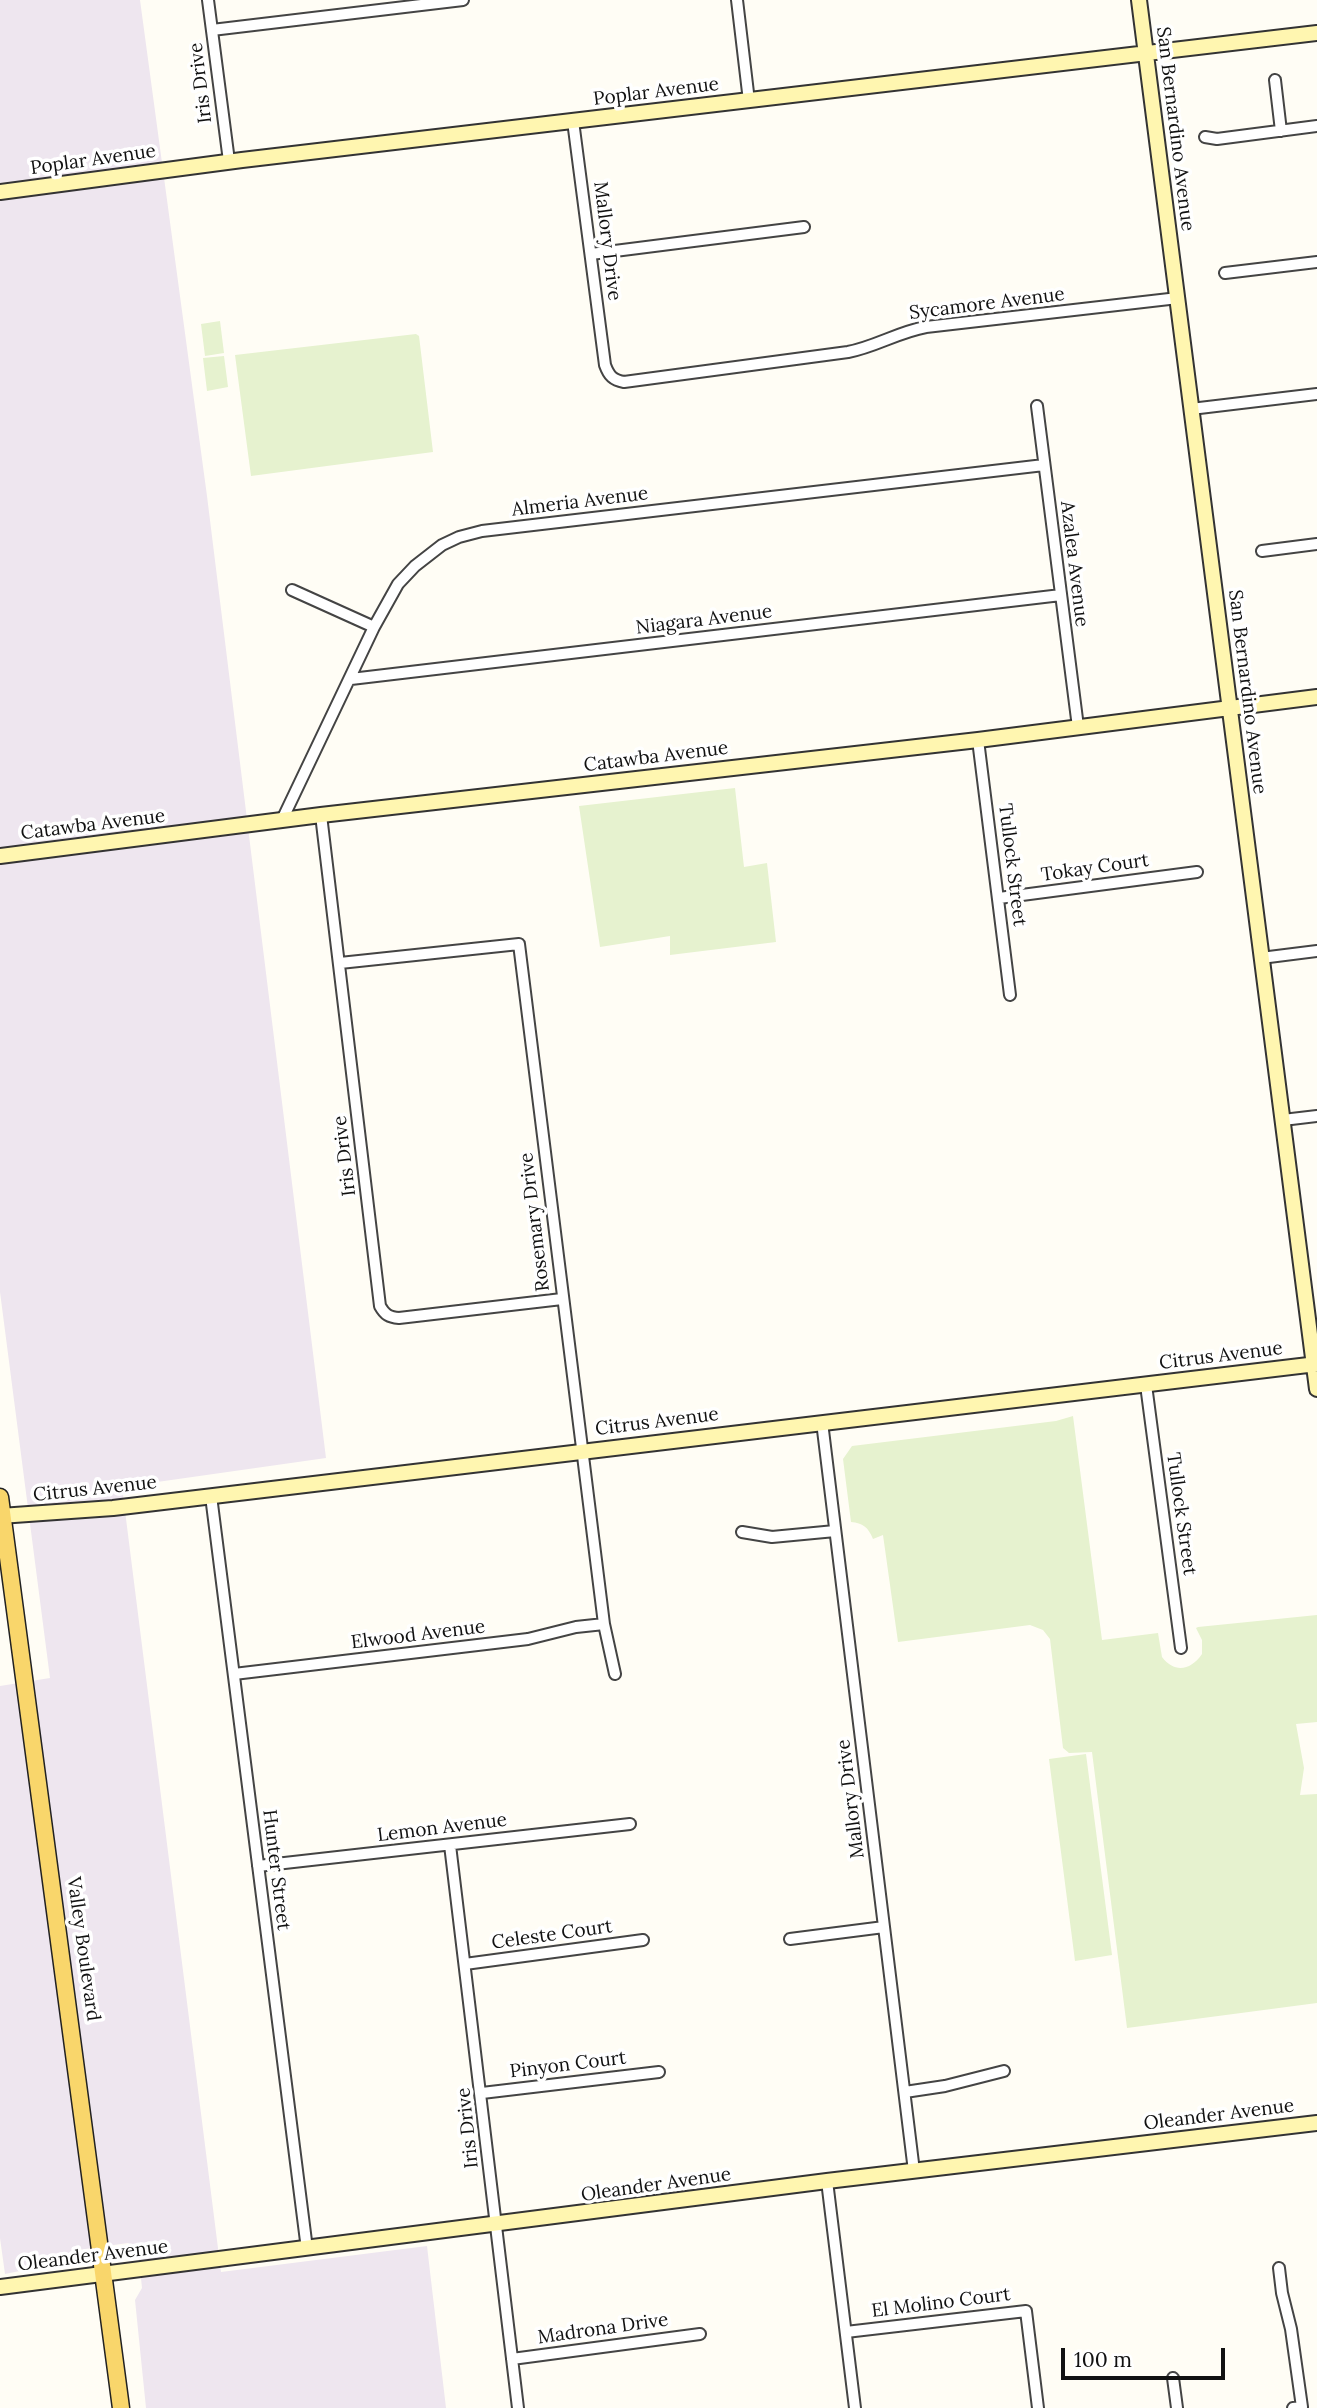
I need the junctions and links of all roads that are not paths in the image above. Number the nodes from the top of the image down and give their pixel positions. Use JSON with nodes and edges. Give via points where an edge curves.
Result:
{"nodes":[{"id":1,"x":208,"y":0,"type":"edge"},
{"id":2,"x":463,"y":0,"type":"edge"},
{"id":3,"x":737,"y":0,"type":"edge"},
{"id":4,"x":1139,"y":0,"type":"edge"},
{"id":5,"x":212,"y":30,"type":"junction"},
{"id":6,"x":1317,"y":33,"type":"edge"},
{"id":7,"x":1146,"y":54,"type":"junction"},
{"id":8,"x":1275,"y":80,"type":"dead end"},
{"id":9,"x":749,"y":101,"type":"junction"},
{"id":10,"x":573,"y":121,"type":"junction"},
{"id":11,"x":1317,"y":127,"type":"edge"},
{"id":12,"x":1281,"y":131,"type":"junction"},
{"id":13,"x":1205,"y":138,"type":"dead end"},
{"id":14,"x":229,"y":161,"type":"junction"},
{"id":15,"x":0,"y":192,"type":"edge"},
{"id":16,"x":804,"y":227,"type":"dead end"},
{"id":17,"x":591,"y":254,"type":"junction"},
{"id":18,"x":1317,"y":262,"type":"edge"},
{"id":19,"x":1225,"y":273,"type":"dead end"},
{"id":20,"x":1178,"y":298,"type":"junction"},
{"id":21,"x":605,"y":365,"type":"joint"},
{"id":22,"x":1317,"y":394,"type":"edge"},
{"id":23,"x":1037,"y":406,"type":"dead end"},
{"id":24,"x":1191,"y":409,"type":"junction"},
{"id":25,"x":1044,"y":465,"type":"junction"},
{"id":26,"x":1317,"y":544,"type":"edge"},
{"id":27,"x":1262,"y":551,"type":"dead end"},
{"id":28,"x":292,"y":590,"type":"dead end"},
{"id":29,"x":1061,"y":595,"type":"junction"},
{"id":30,"x":374,"y":628,"type":"junction"},
{"id":31,"x":351,"y":678,"type":"junction"},
{"id":32,"x":1317,"y":697,"type":"edge"},
{"id":33,"x":1229,"y":707,"type":"junction"},
{"id":34,"x":1078,"y":727,"type":"junction"},
{"id":35,"x":978,"y":740,"type":"junction"},
{"id":36,"x":321,"y":815,"type":"junction"},
{"id":37,"x":282,"y":820,"type":"junction"},
{"id":38,"x":0,"y":856,"type":"edge"},
{"id":39,"x":1197,"y":872,"type":"dead end"},
{"id":40,"x":999,"y":898,"type":"junction"},
{"id":41,"x":1317,"y":951,"type":"edge"},
{"id":42,"x":1261,"y":958,"type":"junction"},
{"id":43,"x":340,"y":963,"type":"junction"},
{"id":44,"x":1010,"y":995,"type":"dead end"},
{"id":45,"x":1317,"y":1116,"type":"edge"},
{"id":46,"x":1283,"y":1120,"type":"junction"},
{"id":47,"x":562,"y":1299,"type":"junction"},
{"id":48,"x":1315,"y":1364,"type":"edge"},
{"id":49,"x":1146,"y":1385,"type":"junction"},
{"id":50,"x":1317,"y":1389,"type":"edge"},
{"id":51,"x":822,"y":1422,"type":"junction"},
{"id":52,"x":582,"y":1451,"type":"junction"},
{"id":53,"x":211,"y":1496,"type":"junction"},
{"id":54,"x":0,"y":1497,"type":"edge"},
{"id":55,"x":1,"y":1517,"type":"edge"},
{"id":56,"x":835,"y":1531,"type":"junction"},
{"id":57,"x":742,"y":1532,"type":"dead end"},
{"id":58,"x":604,"y":1624,"type":"junction"},
{"id":59,"x":1181,"y":1648,"type":"dead end"},
{"id":60,"x":234,"y":1674,"type":"junction"},
{"id":61,"x":615,"y":1674,"type":"dead end"},
{"id":62,"x":630,"y":1824,"type":"dead end"},
{"id":63,"x":450,"y":1845,"type":"junction"},
{"id":64,"x":258,"y":1867,"type":"junction"},
{"id":65,"x":884,"y":1927,"type":"junction"},
{"id":66,"x":790,"y":1939,"type":"dead end"},
{"id":67,"x":643,"y":1940,"type":"dead end"},
{"id":68,"x":465,"y":1964,"type":"junction"},
{"id":69,"x":1004,"y":2071,"type":"dead end"},
{"id":70,"x":659,"y":2072,"type":"dead end"},
{"id":71,"x":905,"y":2092,"type":"junction"},
{"id":72,"x":482,"y":2094,"type":"junction"},
{"id":73,"x":1317,"y":2123,"type":"edge"},
{"id":74,"x":914,"y":2171,"type":"junction"},
{"id":75,"x":827,"y":2181,"type":"junction"},
{"id":76,"x":496,"y":2225,"type":"junction"},
{"id":77,"x":307,"y":2249,"type":"junction"},
{"id":78,"x":1279,"y":2267,"type":"dead end"},
{"id":79,"x":104,"y":2273,"type":"junction"},
{"id":80,"x":0,"y":2287,"type":"edge"},
{"id":81,"x":846,"y":2332,"type":"junction"},
{"id":82,"x":700,"y":2334,"type":"dead end"},
{"id":83,"x":512,"y":2359,"type":"junction"},
{"id":84,"x":1173,"y":2378,"type":"dead end"},
{"id":85,"x":1298,"y":2407,"type":"edge"},
{"id":86,"x":121,"y":2408,"type":"edge"},
{"id":87,"x":518,"y":2408,"type":"edge"},
{"id":88,"x":855,"y":2408,"type":"edge"},
{"id":89,"x":1038,"y":2408,"type":"edge"},
{"id":90,"x":1177,"y":2408,"type":"edge"}],
"edges":[{"from":1,"to":5,"type":"street","name":"Iris Drive"},
{"from":2,"to":5,"type":"street"},
{"from":3,"to":9,"type":"street"},
{"from":4,"to":7,"type":"street","name":"San Bernardino Avenue"},
{"from":5,"to":14,"type":"street","name":"Iris Drive"},
{"from":6,"to":7,"type":"street","name":"Poplar Avenue"},
{"from":7,"to":9,"type":"street","name":"Poplar Avenue"},
{"from":7,"to":20,"type":"street","name":"San Bernardino Avenue"},
{"from":8,"to":12,"type":"street"},
{"from":9,"to":10,"type":"street","name":"Poplar Avenue"},
{"from":10,"to":14,"type":"street","name":"Poplar Avenue"},
{"from":10,"to":17,"type":"street","name":"Mallory Drive"},
{"from":11,"to":12,"type":"street"},
{"from":12,"to":13,"type":"street"},
{"from":14,"to":15,"type":"street","name":"Poplar Avenue"},
{"from":16,"to":17,"type":"street"},
{"from":17,"to":21,"type":"street","name":"Mallory Drive"},
{"from":18,"to":19,"type":"street"},
{"from":20,"to":21,"type":"street","name":"Sycamore Avenue","via":[[926,327],[848,352],[624,382],[611,377]]},
{"from":20,"to":24,"type":"street","name":"San Bernardino Avenue"},
{"from":22,"to":24,"type":"street"},
{"from":23,"to":25,"type":"street","name":"Azalea Avenue"},
{"from":24,"to":33,"type":"street","name":"San Bernardino Avenue"},
{"from":25,"to":29,"type":"street","name":"Azalea Avenue"},
{"from":25,"to":30,"type":"street","name":"Almeria Avenue","via":[[482,531],[442,545],[415,566],[398,584]]},
{"from":26,"to":27,"type":"street"},
{"from":28,"to":30,"type":"street"},
{"from":29,"to":31,"type":"street","name":"Niagara Avenue"},
{"from":29,"to":34,"type":"street","name":"Azalea Avenue"},
{"from":30,"to":31,"type":"street","name":"Almeria Avenue"},
{"from":31,"to":37,"type":"street","name":"Almeria Avenue"},
{"from":32,"to":33,"type":"street","name":"Catawba Avenue"},
{"from":33,"to":34,"type":"street","name":"Catawba Avenue"},
{"from":33,"to":42,"type":"street","name":"San Bernardino Avenue"},
{"from":34,"to":35,"type":"street","name":"Catawba Avenue"},
{"from":35,"to":36,"type":"street","name":"Catawba Avenue"},
{"from":35,"to":40,"type":"street","name":"Tullock Street"},
{"from":36,"to":37,"type":"street","name":"Catawba Avenue"},
{"from":36,"to":43,"type":"street","name":"Iris Drive"},
{"from":37,"to":38,"type":"street","name":"Catawba Avenue"},
{"from":39,"to":40,"type":"street","name":"Tokay Court"},
{"from":40,"to":44,"type":"street","name":"Tullock Street"},
{"from":41,"to":42,"type":"street"},
{"from":42,"to":46,"type":"street","name":"San Bernardino Avenue"},
{"from":43,"to":47,"type":"street","name":"Iris Drive","via":[[383,1311],[399,1318]]},
{"from":43,"to":47,"type":"street","name":"Rosemary Drive","via":[[519,944]]},
{"from":45,"to":46,"type":"street"},
{"from":46,"to":48,"type":"street","name":"San Bernardino Avenue"},
{"from":47,"to":52,"type":"street","name":"Rosemary Drive"},
{"from":48,"to":49,"type":"street","name":"Citrus Avenue"},
{"from":48,"to":50,"type":"street","name":"San Bernardino Avenue"},
{"from":49,"to":51,"type":"street","name":"Citrus Avenue"},
{"from":49,"to":59,"type":"street","name":"Tullock Street"},
{"from":51,"to":52,"type":"street","name":"Citrus Avenue"},
{"from":51,"to":56,"type":"street","name":"Mallory Drive"},
{"from":52,"to":53,"type":"street","name":"Citrus Avenue"},
{"from":52,"to":58,"type":"street","name":"Rosemary Drive"},
{"from":53,"to":55,"type":"street","name":"Citrus Avenue"},
{"from":53,"to":60,"type":"street","name":"Hunter Street"},
{"from":54,"to":55,"type":"main road","name":"Valley Boulevard"},
{"from":55,"to":79,"type":"main road","name":"Valley Boulevard"},
{"from":56,"to":57,"type":"street","via":[[772,1537]]},
{"from":56,"to":65,"type":"street","name":"Mallory Drive"},
{"from":58,"to":60,"type":"street","name":"Elwood Avenue","via":[[528,1639]]},
{"from":58,"to":61,"type":"street","name":"Rosemary Drive"},
{"from":60,"to":64,"type":"street","name":"Hunter Street"},
{"from":62,"to":63,"type":"street","name":"Lemon Avenue"},
{"from":63,"to":64,"type":"street","name":"Lemon Avenue"},
{"from":63,"to":68,"type":"street","name":"Iris Drive"},
{"from":64,"to":77,"type":"street","name":"Hunter Street"},
{"from":65,"to":66,"type":"street"},
{"from":65,"to":71,"type":"street","name":"Mallory Drive"},
{"from":67,"to":68,"type":"street","name":"Celeste Court"},
{"from":68,"to":72,"type":"street","name":"Iris Drive"},
{"from":69,"to":71,"type":"street"},
{"from":70,"to":72,"type":"street","name":"Pinyon Court"},
{"from":71,"to":74,"type":"street","name":"Mallory Drive"},
{"from":72,"to":76,"type":"street","name":"Iris Drive"},
{"from":73,"to":74,"type":"street","name":"Oleander Avenue"},
{"from":74,"to":75,"type":"street","name":"Oleander Avenue"},
{"from":75,"to":76,"type":"street","name":"Oleander Avenue"},
{"from":75,"to":81,"type":"street"},
{"from":76,"to":77,"type":"street","name":"Oleander Avenue"},
{"from":76,"to":83,"type":"street","name":"Iris Drive"},
{"from":77,"to":79,"type":"street","name":"Oleander Avenue"},
{"from":78,"to":85,"type":"street","via":[[1291,2329]]},
{"from":79,"to":80,"type":"street","name":"Oleander Avenue"},
{"from":79,"to":86,"type":"main road","name":"Valley Boulevard"},
{"from":81,"to":88,"type":"street"},
{"from":81,"to":89,"type":"street","name":"El Molino Court","via":[[1026,2311]]},
{"from":82,"to":83,"type":"street","name":"Madrona Drive"},
{"from":83,"to":87,"type":"street","name":"Iris Drive"},
{"from":84,"to":90,"type":"street"}]}
